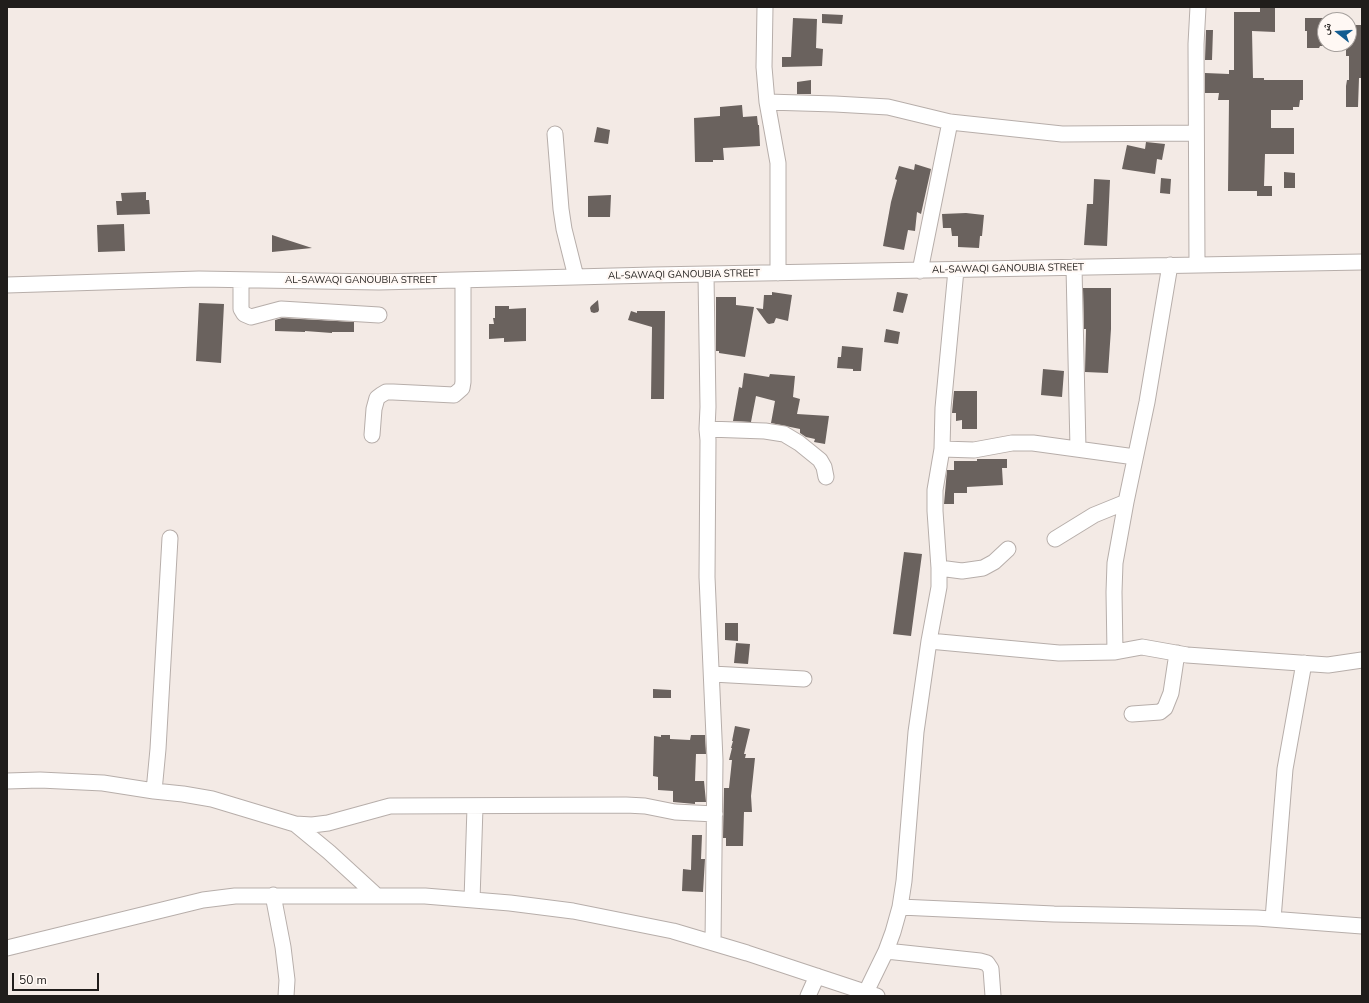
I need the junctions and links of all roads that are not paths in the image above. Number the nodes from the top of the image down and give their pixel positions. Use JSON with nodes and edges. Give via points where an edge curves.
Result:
{"nodes":[{"id":1,"x":765,"y":7,"type":"edge"},
{"id":2,"x":1198,"y":7,"type":"edge"},
{"id":3,"x":767,"y":102,"type":"junction"},
{"id":4,"x":950,"y":122,"type":"junction"},
{"id":5,"x":1196,"y":133,"type":"junction"},
{"id":6,"x":556,"y":134,"type":"dead end"},
{"id":7,"x":1362,"y":262,"type":"edge"},
{"id":8,"x":1170,"y":265,"type":"junction"},
{"id":9,"x":1197,"y":265,"type":"junction"},
{"id":10,"x":1074,"y":267,"type":"junction"},
{"id":11,"x":956,"y":270,"type":"junction"},
{"id":12,"x":920,"y":271,"type":"junction"},
{"id":13,"x":778,"y":273,"type":"junction"},
{"id":14,"x":706,"y":275,"type":"junction"},
{"id":15,"x":576,"y":277,"type":"junction"},
{"id":16,"x":241,"y":280,"type":"junction"},
{"id":17,"x":463,"y":280,"type":"junction"},
{"id":18,"x":7,"y":285,"type":"edge"},
{"id":19,"x":379,"y":315,"type":"dead end"},
{"id":20,"x":706,"y":429,"type":"junction"},
{"id":21,"x":372,"y":435,"type":"dead end"},
{"id":22,"x":942,"y":449,"type":"junction"},
{"id":23,"x":1078,"y":449,"type":"junction"},
{"id":24,"x":1135,"y":457,"type":"junction"},
{"id":25,"x":826,"y":477,"type":"dead end"},
{"id":26,"x":1126,"y":502,"type":"junction"},
{"id":27,"x":170,"y":538,"type":"dead end"},
{"id":28,"x":1055,"y":539,"type":"dead end"},
{"id":29,"x":1008,"y":549,"type":"dead end"},
{"id":30,"x":939,"y":568,"type":"junction"},
{"id":31,"x":929,"y":641,"type":"junction"},
{"id":32,"x":1115,"y":652,"type":"junction"},
{"id":33,"x":1177,"y":653,"type":"junction"},
{"id":34,"x":1362,"y":660,"type":"edge"},
{"id":35,"x":1304,"y":663,"type":"junction"},
{"id":36,"x":712,"y":674,"type":"junction"},
{"id":37,"x":804,"y":679,"type":"dead end"},
{"id":38,"x":1132,"y":714,"type":"dead end"},
{"id":39,"x":7,"y":782,"type":"edge"},
{"id":40,"x":154,"y":791,"type":"junction"},
{"id":41,"x":475,"y":806,"type":"junction"},
{"id":42,"x":715,"y":814,"type":"junction"},
{"id":43,"x":295,"y":824,"type":"junction"},
{"id":44,"x":273,"y":895,"type":"junction"},
{"id":45,"x":377,"y":896,"type":"junction"},
{"id":46,"x":472,"y":900,"type":"junction"},
{"id":47,"x":900,"y":908,"type":"junction"},
{"id":48,"x":1273,"y":919,"type":"junction"},
{"id":49,"x":1362,"y":926,"type":"edge"},
{"id":50,"x":713,"y":943,"type":"junction"},
{"id":51,"x":7,"y":948,"type":"edge"},
{"id":52,"x":886,"y":951,"type":"junction"},
{"id":53,"x":817,"y":976,"type":"junction"},
{"id":54,"x":872,"y":994,"type":"edge"},
{"id":55,"x":286,"y":996,"type":"edge"},
{"id":56,"x":808,"y":996,"type":"edge"},
{"id":57,"x":993,"y":996,"type":"edge"}],
"edges":[{"from":1,"to":3,"type":"street","via":[[764,67]]},
{"from":2,"to":5,"type":"street"},
{"from":3,"to":4,"type":"street","via":[[888,107]]},
{"from":3,"to":13,"type":"street","via":[[778,163]]},
{"from":4,"to":5,"type":"street","via":[[1062,134]]},
{"from":4,"to":12,"type":"street"},
{"from":5,"to":9,"type":"street"},
{"from":6,"to":15,"type":"street","via":[[561,210]]},
{"from":7,"to":9,"type":"street","name":"AL-SAWAQI GANOUBIA STREET"},
{"from":8,"to":9,"type":"street","name":"AL-SAWAQI GANOUBIA STREET"},
{"from":8,"to":10,"type":"street","name":"AL-SAWAQI GANOUBIA STREET"},
{"from":8,"to":24,"type":"street"},
{"from":10,"to":11,"type":"street","name":"AL-SAWAQI GANOUBIA STREET"},
{"from":10,"to":23,"type":"street"},
{"from":11,"to":12,"type":"street","name":"AL-SAWAQI GANOUBIA STREET"},
{"from":11,"to":22,"type":"street","via":[[943,408]]},
{"from":12,"to":13,"type":"street","name":"AL-SAWAQI GANOUBIA STREET"},
{"from":13,"to":14,"type":"street","name":"AL-SAWAQI GANOUBIA STREET"},
{"from":14,"to":15,"type":"street","name":"AL-SAWAQI GANOUBIA STREET"},
{"from":14,"to":20,"type":"street"},
{"from":15,"to":17,"type":"street","name":"AL-SAWAQI GANOUBIA STREET"},
{"from":16,"to":17,"type":"street","name":"AL-SAWAQI GANOUBIA STREET"},
{"from":16,"to":18,"type":"street","name":"AL-SAWAQI GANOUBIA STREET"},
{"from":16,"to":19,"type":"street","via":[[242,309],[244,314],[251,317],[281,309]]},
{"from":17,"to":21,"type":"street","via":[[462,388],[454,395],[392,392],[381,394],[374,409]]},
{"from":20,"to":25,"type":"street","via":[[784,434],[820,460]]},
{"from":20,"to":36,"type":"street","via":[[707,577]]},
{"from":22,"to":23,"type":"street","via":[[974,450],[1021,442]]},
{"from":22,"to":30,"type":"street","via":[[935,490]]},
{"from":23,"to":24,"type":"street"},
{"from":24,"to":26,"type":"street"},
{"from":26,"to":28,"type":"street","via":[[1094,516]]},
{"from":26,"to":32,"type":"street","via":[[1116,562]]},
{"from":27,"to":40,"type":"street"},
{"from":29,"to":30,"type":"street","via":[[983,568],[962,571]]},
{"from":30,"to":31,"type":"street","via":[[939,587]]},
{"from":31,"to":32,"type":"street","via":[[1059,653]]},
{"from":31,"to":47,"type":"street","via":[[916,732]]},
{"from":32,"to":33,"type":"street","via":[[1142,647]]},
{"from":33,"to":35,"type":"street"},
{"from":33,"to":38,"type":"street","via":[[1171,693],[1165,708],[1160,712]]},
{"from":34,"to":35,"type":"street","via":[[1328,665]]},
{"from":35,"to":48,"type":"street","via":[[1285,769]]},
{"from":36,"to":37,"type":"street"},
{"from":36,"to":42,"type":"street"},
{"from":39,"to":40,"type":"street","via":[[40,780],[103,783]]},
{"from":40,"to":43,"type":"street","via":[[212,799]]},
{"from":41,"to":42,"type":"street","via":[[626,805],[675,812]]},
{"from":41,"to":43,"type":"street","via":[[390,806],[328,823]]},
{"from":41,"to":46,"type":"street"},
{"from":42,"to":50,"type":"street"},
{"from":43,"to":45,"type":"street"},
{"from":44,"to":45,"type":"street"},
{"from":44,"to":51,"type":"street","via":[[203,900]]},
{"from":44,"to":55,"type":"street","via":[[283,947]]},
{"from":45,"to":46,"type":"street","via":[[425,896]]},
{"from":46,"to":50,"type":"street","via":[[573,911],[673,931]]},
{"from":47,"to":48,"type":"street"},
{"from":47,"to":52,"type":"street"},
{"from":48,"to":49,"type":"street"},
{"from":50,"to":53,"type":"street"},
{"from":52,"to":54,"type":"street"},
{"from":52,"to":57,"type":"street","via":[[987,963],[991,969]]},
{"from":53,"to":54,"type":"street"},
{"from":53,"to":56,"type":"street"}]}
